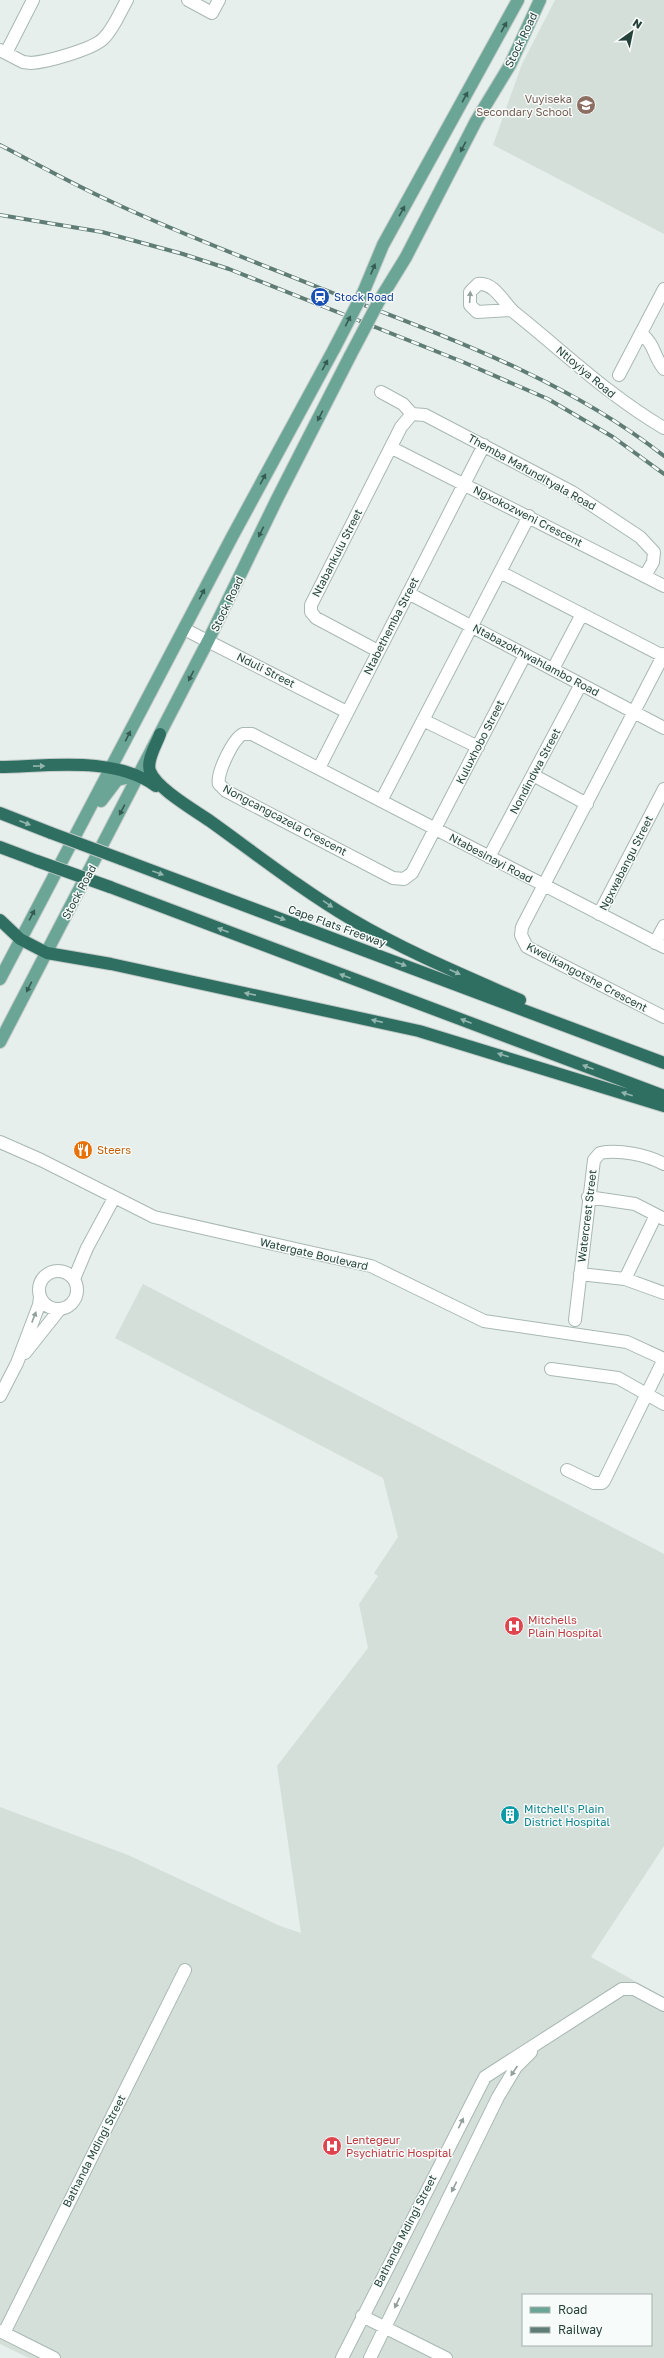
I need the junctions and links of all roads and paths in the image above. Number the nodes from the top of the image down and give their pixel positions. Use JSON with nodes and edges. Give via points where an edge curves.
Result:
{"nodes":[{"id":1,"x":33,"y":0,"type":"edge"},
{"id":2,"x":127,"y":0,"type":"edge"},
{"id":3,"x":188,"y":0,"type":"edge"},
{"id":4,"x":219,"y":0,"type":"edge"},
{"id":5,"x":518,"y":0,"type":"edge"},
{"id":6,"x":540,"y":0,"type":"edge"},
{"id":7,"x":3,"y":51,"type":"edge"},
{"id":8,"x":664,"y":289,"type":"edge"},
{"id":9,"x":511,"y":310,"type":"dead end"},
{"id":10,"x":641,"y":333,"type":"junction"},
{"id":11,"x":664,"y":369,"type":"edge"},
{"id":12,"x":619,"y":375,"type":"dead end"},
{"id":13,"x":381,"y":392,"type":"dead end"},
{"id":14,"x":412,"y":414,"type":"junction"},
{"id":15,"x":664,"y":428,"type":"edge"},
{"id":16,"x":484,"y":445,"type":"junction"},
{"id":17,"x":392,"y":448,"type":"junction"},
{"id":18,"x":465,"y":484,"type":"junction"},
{"id":19,"x":528,"y":516,"type":"junction"},
{"id":20,"x":500,"y":572,"type":"junction"},
{"id":21,"x":645,"y":576,"type":"junction"},
{"id":22,"x":664,"y":586,"type":"edge"},
{"id":23,"x":408,"y":593,"type":"junction"},
{"id":24,"x":582,"y":614,"type":"junction"},
{"id":25,"x":471,"y":626,"type":"junction"},
{"id":26,"x":184,"y":629,"type":"junction"},
{"id":27,"x":208,"y":642,"type":"junction"},
{"id":28,"x":378,"y":651,"type":"junction"},
{"id":29,"x":525,"y":655,"type":"junction"},
{"id":30,"x":664,"y":655,"type":"edge"},
{"id":31,"x":553,"y":669,"type":"junction"},
{"id":32,"x":581,"y":684,"type":"junction"},
{"id":33,"x":347,"y":712,"type":"junction"},
{"id":34,"x":634,"y":712,"type":"junction"},
{"id":35,"x":423,"y":720,"type":"junction"},
{"id":36,"x":664,"y":728,"type":"edge"},
{"id":37,"x":160,"y":734,"type":"junction"},
{"id":38,"x":478,"y":747,"type":"junction"},
{"id":39,"x":0,"y":767,"type":"edge"},
{"id":40,"x":112,"y":767,"type":"junction"},
{"id":41,"x":319,"y":768,"type":"junction"},
{"id":42,"x":140,"y":775,"type":"junction"},
{"id":43,"x":533,"y":775,"type":"junction"},
{"id":44,"x":664,"y":790,"type":"edge"},
{"id":45,"x":381,"y":800,"type":"junction"},
{"id":46,"x":587,"y":804,"type":"junction"},
{"id":47,"x":0,"y":814,"type":"edge"},
{"id":48,"x":435,"y":829,"type":"junction"},
{"id":49,"x":0,"y":847,"type":"edge"},
{"id":50,"x":489,"y":857,"type":"junction"},
{"id":51,"x":284,"y":874,"type":"junction"},
{"id":52,"x":544,"y":886,"type":"junction"},
{"id":53,"x":45,"y":892,"type":"junction"},
{"id":54,"x":599,"y":914,"type":"junction"},
{"id":55,"x":0,"y":920,"type":"edge"},
{"id":56,"x":664,"y":926,"type":"edge"},
{"id":57,"x":20,"y":939,"type":"junction"},
{"id":58,"x":660,"y":945,"type":"edge"},
{"id":59,"x":47,"y":953,"type":"junction"},
{"id":60,"x":0,"y":979,"type":"edge"},
{"id":61,"x":664,"y":1017,"type":"edge"},
{"id":62,"x":559,"y":1022,"type":"junction"},
{"id":63,"x":2,"y":1040,"type":"edge"},
{"id":64,"x":664,"y":1063,"type":"edge"},
{"id":65,"x":664,"y":1096,"type":"edge"},
{"id":66,"x":664,"y":1106,"type":"edge"},
{"id":67,"x":0,"y":1136,"type":"edge"},
{"id":68,"x":0,"y":1142,"type":"edge"},
{"id":69,"x":13,"y":1147,"type":"junction"},
{"id":70,"x":664,"y":1164,"type":"edge"},
{"id":71,"x":588,"y":1197,"type":"junction"},
{"id":72,"x":114,"y":1198,"type":"junction"},
{"id":73,"x":660,"y":1217,"type":"edge"},
{"id":74,"x":87,"y":1248,"type":"junction"},
{"id":75,"x":57,"y":1270,"type":"junction"},
{"id":76,"x":580,"y":1274,"type":"junction"},
{"id":77,"x":74,"y":1279,"type":"junction"},
{"id":78,"x":625,"y":1279,"type":"junction"},
{"id":79,"x":664,"y":1293,"type":"edge"},
{"id":80,"x":40,"y":1297,"type":"junction"},
{"id":81,"x":60,"y":1309,"type":"junction"},
{"id":82,"x":575,"y":1320,"type":"dead end"},
{"id":83,"x":664,"y":1359,"type":"edge"},
{"id":84,"x":17,"y":1363,"type":"junction"},
{"id":85,"x":551,"y":1369,"type":"dead end"},
{"id":86,"x":647,"y":1395,"type":"junction"},
{"id":87,"x":0,"y":1396,"type":"edge"},
{"id":88,"x":664,"y":1404,"type":"edge"},
{"id":89,"x":567,"y":1470,"type":"dead end"},
{"id":90,"x":185,"y":1970,"type":"dead end"},
{"id":91,"x":664,"y":2004,"type":"edge"},
{"id":92,"x":540,"y":2043,"type":"junction"},
{"id":93,"x":362,"y":2316,"type":"junction"},
{"id":94,"x":385,"y":2328,"type":"junction"},
{"id":95,"x":2,"y":2332,"type":"edge"},
{"id":96,"x":54,"y":2358,"type":"edge"},
{"id":97,"x":342,"y":2358,"type":"edge"},
{"id":98,"x":370,"y":2358,"type":"edge"},
{"id":99,"x":446,"y":2358,"type":"edge"}],
"edges":[{"from":1,"to":7,"type":"street"},
{"from":2,"to":7,"type":"street","via":[[108,33],[96,45],[38,62],[23,62]]},
{"from":3,"to":4,"type":"street","via":[[212,13]]},
{"from":26,"to":5,"type":"main road","name":"Stock Road","one_way":true,"bridge":true,"via":[[334,349],[383,245]]},
{"from":6,"to":27,"type":"main road","name":"Stock Road","one_way":true,"bridge":true,"via":[[510,65],[476,121],[406,257],[350,356]]},
{"from":8,"to":10,"type":"street"},
{"from":9,"to":15,"type":"street","name":"Ntloyiya Road","via":[[610,393]]},
{"from":10,"to":11,"type":"street","via":[[653,344]]},
{"from":10,"to":12,"type":"street"},
{"from":13,"to":14,"type":"street","via":[[403,404]]},
{"from":14,"to":16,"type":"street","name":"Themba Mafundityala Road","via":[[425,414]]},
{"from":14,"to":17,"type":"street","via":[[401,427]]},
{"from":16,"to":18,"type":"street","name":"Ntabethemba Street"},
{"from":16,"to":21,"type":"street","name":"Themba Mafundityala Road","via":[[572,492],[640,537],[654,552],[653,562]]},
{"from":17,"to":18,"type":"street","name":"Ngxokozweni Crescent"},
{"from":17,"to":28,"type":"street","name":"Ntabankulu Street","via":[[311,604],[311,612],[316,618]]},
{"from":18,"to":19,"type":"street","name":"Ngxokozweni Crescent"},
{"from":18,"to":23,"type":"street","name":"Ntabethemba Street"},
{"from":19,"to":20,"type":"street"},
{"from":19,"to":21,"type":"street","name":"Ngxokozweni Crescent"},
{"from":20,"to":24,"type":"street"},
{"from":20,"to":25,"type":"street"},
{"from":21,"to":22,"type":"street","name":"Ngxokozweni Crescent"},
{"from":23,"to":25,"type":"street","name":"Ntabazokhwahlambo Road"},
{"from":23,"to":28,"type":"street","name":"Ntabethemba Street"},
{"from":24,"to":30,"type":"street"},
{"from":24,"to":31,"type":"street"},
{"from":25,"to":29,"type":"street","name":"Ntabazokhwahlambo Road"},
{"from":25,"to":35,"type":"street"},
{"from":26,"to":27,"type":"street","name":"Nduli Street"},
{"from":40,"to":26,"type":"main road","name":"Stock Road","one_way":true},
{"from":27,"to":33,"type":"street","name":"Nduli Street"},
{"from":27,"to":37,"type":"main road","name":"Stock Road","one_way":true},
{"from":28,"to":33,"type":"street","name":"Ntabethemba Street"},
{"from":29,"to":31,"type":"street","name":"Ntabazokhwahlambo Road"},
{"from":29,"to":38,"type":"street","name":"Kuluxhobo Street"},
{"from":30,"to":34,"type":"street"},
{"from":31,"to":32,"type":"street","name":"Ntabazokhwahlambo Road"},
{"from":32,"to":34,"type":"street","name":"Ntabazokhwahlambo Road"},
{"from":32,"to":43,"type":"street","name":"Nondindwa Street"},
{"from":33,"to":41,"type":"street","name":"Ntabethemba Street"},
{"from":34,"to":36,"type":"street","name":"Ntabazokhwahlambo Road"},
{"from":34,"to":46,"type":"street"},
{"from":35,"to":38,"type":"street"},
{"from":35,"to":45,"type":"street"},
{"from":37,"to":42,"type":"main road","name":"Stock Road"},
{"from":37,"to":51,"type":"highway","via":[[149,767],[156,781]]},
{"from":38,"to":48,"type":"street","name":"Kuluxhobo Street"},
{"from":39,"to":40,"type":"highway","one_way":true},
{"from":40,"to":42,"type":"highway"},
{"from":40,"to":53,"type":"main road","name":"Stock Road"},
{"from":41,"to":45,"type":"street","name":"Ntabesinayi Road"},
{"from":41,"to":48,"type":"street","name":"Nongcangcazela Crescent","via":[[252,734],[243,734],[237,738],[217,779],[226,791],[399,880],[409,877],[412,873]]},
{"from":42,"to":51,"type":"highway"},
{"from":42,"to":53,"type":"main road","via":[[117,780],[104,796],[72,856]]},
{"from":42,"to":59,"type":"main road","name":"Stock Road","one_way":true},
{"from":43,"to":46,"type":"street"},
{"from":43,"to":50,"type":"street","name":"Nondindwa Street"},
{"from":44,"to":54,"type":"street","name":"Ngxwabangu Street"},
{"from":45,"to":48,"type":"street","name":"Ntabesinayi Road"},
{"from":46,"to":52,"type":"street"},
{"from":47,"to":62,"type":"highway","name":"Cape Flats Freeway","one_way":true,"bridge":true},
{"from":48,"to":50,"type":"street","name":"Ntabesinayi Road"},
{"from":65,"to":49,"type":"highway","one_way":true,"bridge":true},
{"from":50,"to":52,"type":"street","name":"Ntabesinayi Road"},
{"from":51,"to":62,"type":"highway","one_way":true,"via":[[374,932],[534,1006]]},
{"from":52,"to":54,"type":"street","name":"Ntabesinayi Road"},
{"from":52,"to":61,"type":"street","name":"Kwelikangotshe Crescent","via":[[522,927],[524,946]]},
{"from":57,"to":53,"type":"main road","name":"Stock Road","one_way":true},
{"from":54,"to":58,"type":"street","name":"Ntabesinayi Road"},
{"from":55,"to":57,"type":"highway"},
{"from":56,"to":58,"type":"street"},
{"from":57,"to":59,"type":"highway"},
{"from":57,"to":60,"type":"main road","name":"Stock Road"},
{"from":59,"to":63,"type":"main road","name":"Stock Road","one_way":true},
{"from":66,"to":59,"type":"highway","one_way":true,"via":[[419,1031],[111,964]]},
{"from":62,"to":64,"type":"highway","name":"Cape Flats Freeway"},
{"from":67,"to":69,"type":"street","name":"Watergate Boulevard"},
{"from":68,"to":69,"type":"street","name":"Watergate Boulevard"},
{"from":69,"to":72,"type":"street","name":"Watergate Boulevard"},
{"from":70,"to":71,"type":"street","name":"Watercrest Street","via":[[644,1156],[600,1153],[593,1164]]},
{"from":71,"to":73,"type":"street","via":[[634,1204]]},
{"from":71,"to":76,"type":"street","name":"Watercrest Street"},
{"from":72,"to":74,"type":"street"},
{"from":72,"to":83,"type":"street","name":"Watergate Boulevard","via":[[154,1217],[371,1266],[484,1321],[627,1342]]},
{"from":73,"to":78,"type":"street"},
{"from":74,"to":75,"type":"street","via":[[72,1262]]},
{"from":74,"to":77,"type":"street"},
{"from":75,"to":77,"type":"street","via":[[69,1274]]},
{"from":75,"to":80,"type":"street","via":[[42,1279]]},
{"from":76,"to":78,"type":"street","name":"Watercrest Street"},
{"from":76,"to":82,"type":"street","name":"Watercrest Street"},
{"from":77,"to":81,"type":"street","via":[[76,1297],[67,1307]]},
{"from":78,"to":79,"type":"street","name":"Watercrest Street"},
{"from":80,"to":81,"type":"street","via":[[48,1306]]},
{"from":84,"to":80,"type":"street","one_way":true},
{"from":81,"to":84,"type":"street"},
{"from":83,"to":86,"type":"street"},
{"from":84,"to":87,"type":"street"},
{"from":85,"to":86,"type":"street","via":[[610,1376],[630,1384]]},
{"from":86,"to":88,"type":"street"},
{"from":86,"to":89,"type":"street","via":[[602,1483],[594,1483]]},
{"from":90,"to":95,"type":"street","name":"Bathanda Mdingi Street"},
{"from":91,"to":92,"type":"street","name":"Bathanda Mdingi Street","via":[[634,1989],[622,1989]]},
{"from":93,"to":92,"type":"street","name":"Bathanda Mdingi Street","one_way":true,"via":[[479,2084],[494,2070],[525,2049]]},
{"from":92,"to":94,"type":"street","name":"Bathanda Mdingi Street","one_way":true,"via":[[516,2067],[498,2097]]},
{"from":93,"to":94,"type":"street"},
{"from":93,"to":97,"type":"street","name":"Bathanda Mdingi Street"},
{"from":94,"to":98,"type":"street","name":"Bathanda Mdingi Street"},
{"from":94,"to":99,"type":"street"},
{"from":95,"to":96,"type":"street","name":"Bathanda Mdingi Street"}]}
